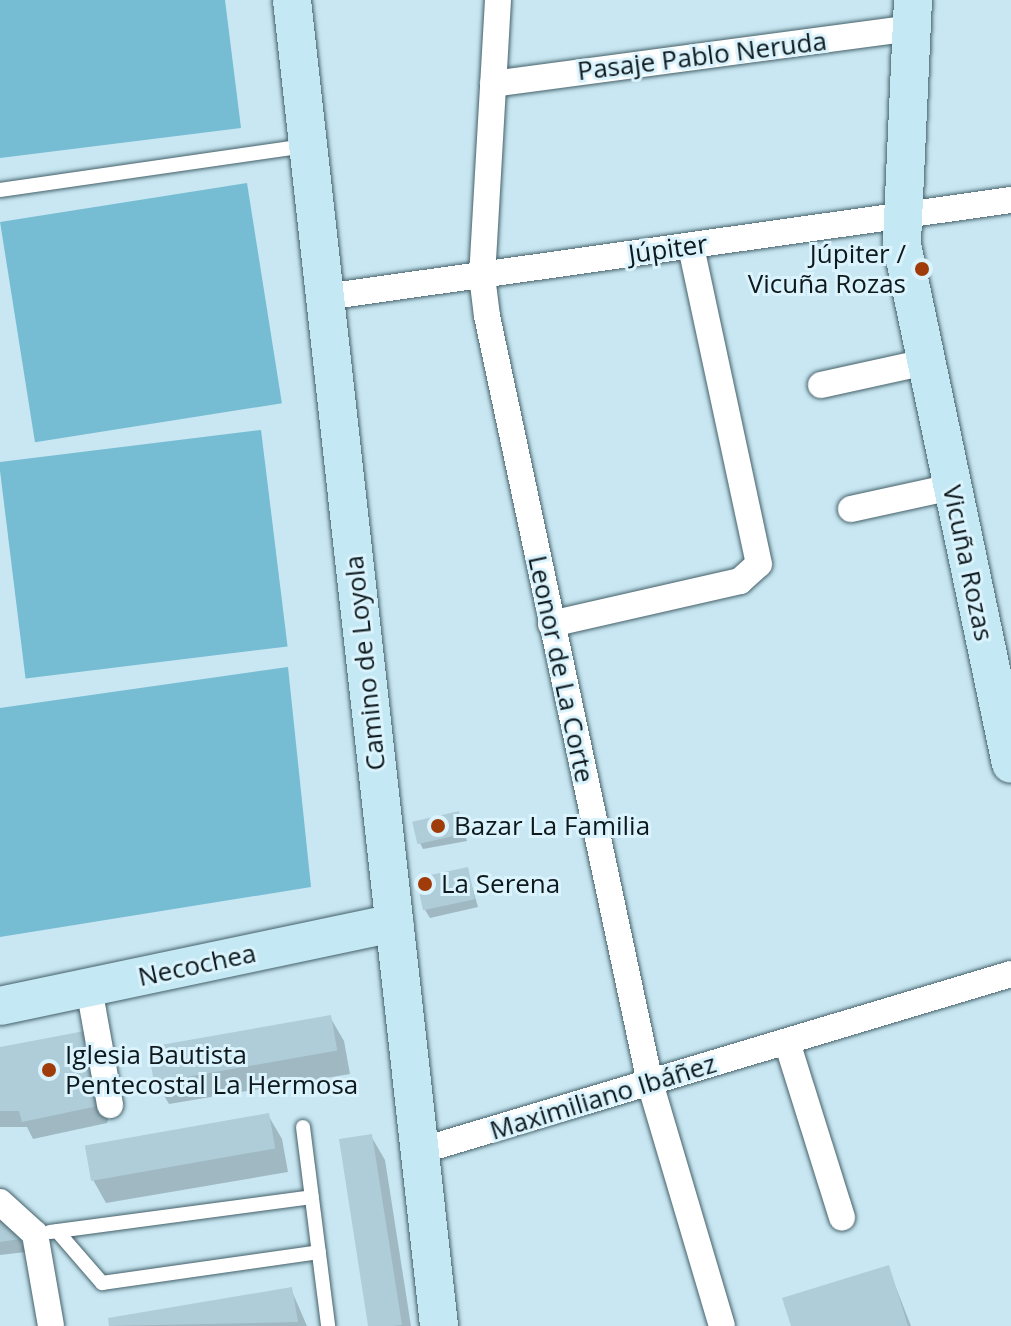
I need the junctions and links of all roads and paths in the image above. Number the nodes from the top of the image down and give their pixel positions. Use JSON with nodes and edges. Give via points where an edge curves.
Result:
{"nodes":[{"id":1,"x":292,"y":0,"type":"edge"},
{"id":2,"x":498,"y":0,"type":"edge"},
{"id":3,"x":912,"y":14,"type":"edge"},
{"id":4,"x":493,"y":84,"type":"junction"},
{"id":5,"x":308,"y":146,"type":"junction"},
{"id":6,"x":0,"y":190,"type":"edge"},
{"id":7,"x":1011,"y":200,"type":"edge"},
{"id":8,"x":901,"y":215,"type":"junction"},
{"id":9,"x":691,"y":246,"type":"junction"},
{"id":10,"x":482,"y":276,"type":"junction"},
{"id":11,"x":325,"y":297,"type":"junction"},
{"id":12,"x":926,"y":362,"type":"junction"},
{"id":13,"x":821,"y":385,"type":"dead end"},
{"id":14,"x":952,"y":487,"type":"junction"},
{"id":15,"x":851,"y":509,"type":"dead end"},
{"id":16,"x":551,"y":624,"type":"junction"},
{"id":17,"x":1011,"y":764,"type":"edge"},
{"id":18,"x":394,"y":923,"type":"junction"},
{"id":19,"x":1011,"y":974,"type":"edge"},
{"id":20,"x":89,"y":988,"type":"junction"},
{"id":21,"x":0,"y":1006,"type":"edge"},
{"id":22,"x":787,"y":1042,"type":"junction"},
{"id":23,"x":650,"y":1083,"type":"junction"},
{"id":24,"x":110,"y":1105,"type":"dead end"},
{"id":25,"x":303,"y":1127,"type":"dead end"},
{"id":26,"x":420,"y":1151,"type":"junction"},
{"id":27,"x":312,"y":1197,"type":"junction"},
{"id":28,"x":0,"y":1202,"type":"edge"},
{"id":29,"x":842,"y":1218,"type":"dead end"},
{"id":30,"x":46,"y":1233,"type":"junction"},
{"id":31,"x":319,"y":1252,"type":"junction"},
{"id":32,"x":51,"y":1326,"type":"edge"},
{"id":33,"x":328,"y":1326,"type":"edge"},
{"id":34,"x":439,"y":1326,"type":"edge"},
{"id":35,"x":722,"y":1326,"type":"edge"}],
"edges":[{"from":1,"to":5,"type":"street","name":"Camino de Loyola"},
{"from":2,"to":4,"type":"street","name":"Leonor de La Corte"},
{"from":3,"to":4,"type":"street","name":"Pasaje Pablo Neruda"},
{"from":3,"to":8,"type":"street","name":"Vicuña Rozas"},
{"from":4,"to":10,"type":"street","name":"Leonor de La Corte"},
{"from":5,"to":6,"type":"lane"},
{"from":5,"to":11,"type":"street","name":"Camino de Loyola"},
{"from":7,"to":8,"type":"street","name":"Júpiter"},
{"from":8,"to":9,"type":"street","name":"Júpiter"},
{"from":8,"to":12,"type":"street","name":"Vicuña Rozas"},
{"from":9,"to":10,"type":"street","name":"Júpiter"},
{"from":9,"to":16,"type":"street","via":[[760,557],[756,570],[740,581]]},
{"from":10,"to":11,"type":"street","name":"Júpiter"},
{"from":10,"to":16,"type":"street","name":"Leonor de La Corte"},
{"from":11,"to":18,"type":"street","name":"Camino de Loyola"},
{"from":12,"to":13,"type":"street"},
{"from":12,"to":14,"type":"street","name":"Vicuña Rozas"},
{"from":14,"to":15,"type":"street"},
{"from":14,"to":17,"type":"street","name":"Vicuña Rozas"},
{"from":16,"to":23,"type":"street","name":"Leonor de La Corte"},
{"from":18,"to":20,"type":"street","name":"Necochea"},
{"from":18,"to":26,"type":"street","name":"Camino de Loyola"},
{"from":19,"to":22,"type":"street","name":"Maximiliano Ibáñez"},
{"from":20,"to":21,"type":"street","name":"Necochea"},
{"from":20,"to":24,"type":"street"},
{"from":22,"to":23,"type":"street","name":"Maximiliano Ibáñez"},
{"from":22,"to":29,"type":"street"},
{"from":23,"to":26,"type":"street","name":"Maximiliano Ibáñez"},
{"from":23,"to":35,"type":"street","name":"Leonor de La Corte"},
{"from":25,"to":27,"type":"lane"},
{"from":26,"to":34,"type":"street","name":"Camino de Loyola"},
{"from":27,"to":30,"type":"lane"},
{"from":27,"to":31,"type":"lane"},
{"from":28,"to":30,"type":"street"},
{"from":30,"to":31,"type":"lane","via":[[102,1283]]},
{"from":30,"to":32,"type":"street"},
{"from":31,"to":33,"type":"lane"}]}
